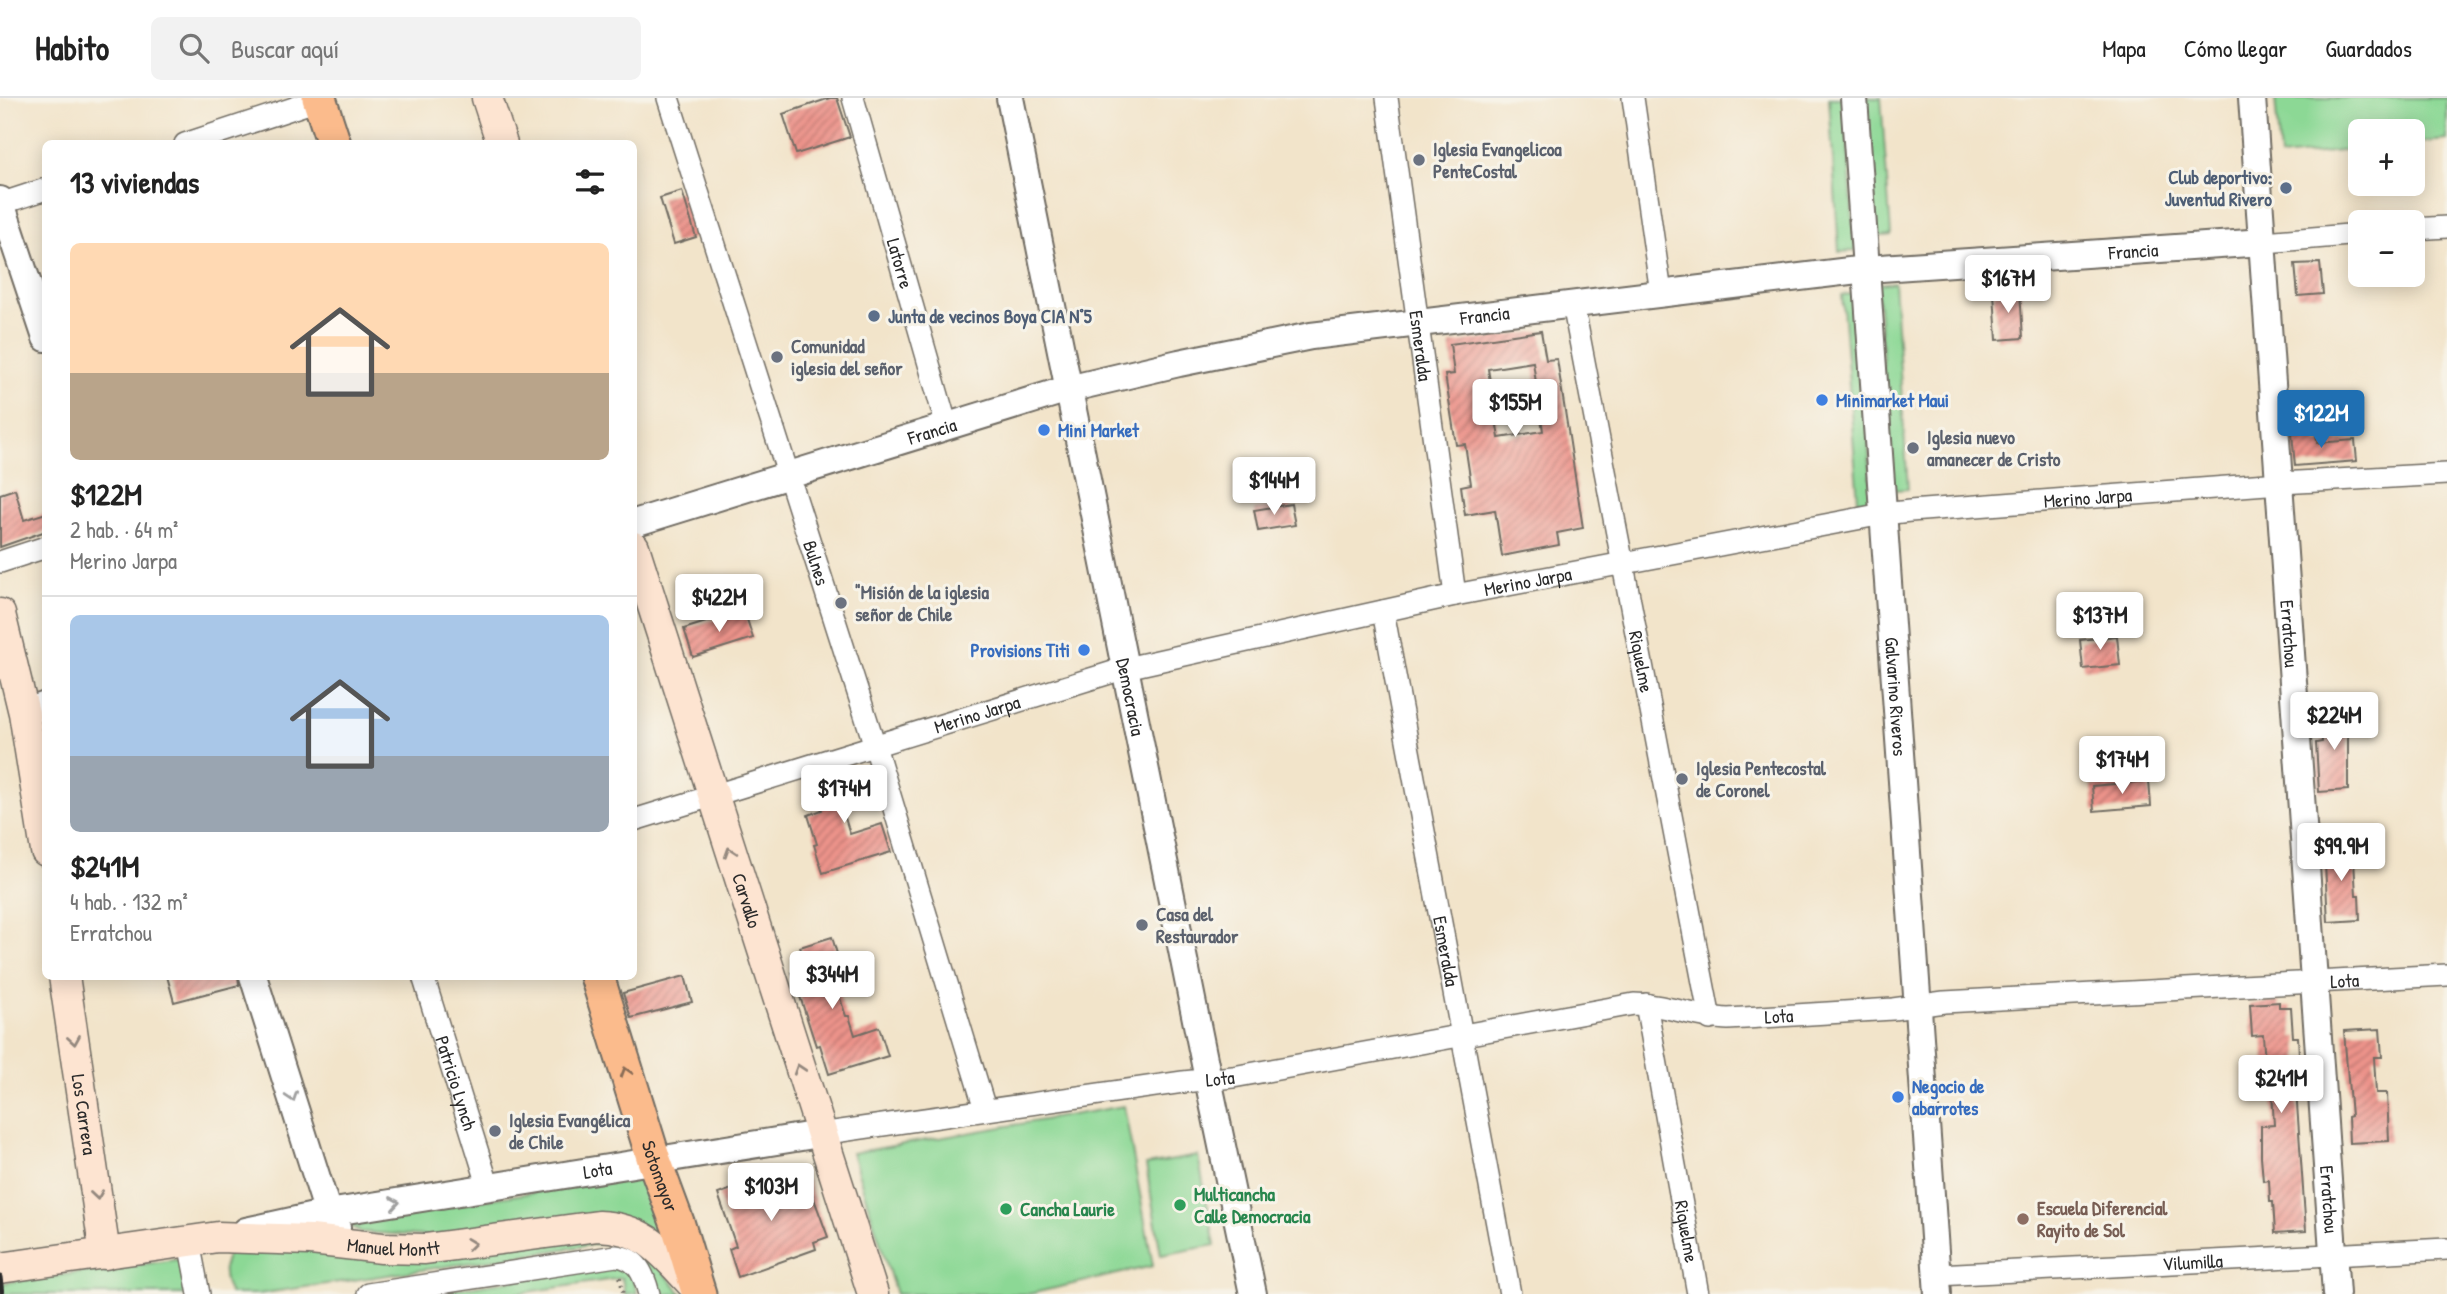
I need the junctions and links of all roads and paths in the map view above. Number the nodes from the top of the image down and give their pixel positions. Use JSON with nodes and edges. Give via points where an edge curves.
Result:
{"nodes":[{"id":1,"x":487,"y":98,"type":"edge"},
{"id":2,"x":668,"y":98,"type":"edge"},
{"id":3,"x":853,"y":98,"type":"edge"},
{"id":4,"x":1010,"y":98,"type":"edge"},
{"id":5,"x":1387,"y":98,"type":"edge"},
{"id":6,"x":1633,"y":98,"type":"edge"},
{"id":7,"x":1854,"y":98,"type":"edge"},
{"id":8,"x":2252,"y":98,"type":"edge"},
{"id":9,"x":321,"y":99,"type":"edge"},
{"id":10,"x":197,"y":140,"type":"edge"},
{"id":11,"x":333,"y":140,"type":"edge"},
{"id":12,"x":501,"y":140,"type":"edge"},
{"id":13,"x":42,"y":190,"type":"edge"},
{"id":14,"x":0,"y":203,"type":"edge"},
{"id":15,"x":2447,"y":227,"type":"edge"},
{"id":16,"x":2425,"y":228,"type":"edge"},
{"id":17,"x":2348,"y":235,"type":"edge"},
{"id":18,"x":2263,"y":242,"type":"junction"},
{"id":19,"x":1866,"y":269,"type":"junction"},
{"id":20,"x":1661,"y":293,"type":"junction"},
{"id":21,"x":1573,"y":304,"type":"junction"},
{"id":22,"x":1418,"y":322,"type":"junction"},
{"id":23,"x":42,"y":326,"type":"edge"},
{"id":24,"x":1068,"y":389,"type":"junction"},
{"id":25,"x":947,"y":426,"type":"junction"},
{"id":26,"x":2447,"y":474,"type":"edge"},
{"id":27,"x":788,"y":476,"type":"junction"},
{"id":28,"x":2280,"y":483,"type":"junction"},
{"id":29,"x":1883,"y":514,"type":"junction"},
{"id":30,"x":637,"y":522,"type":"edge"},
{"id":31,"x":42,"y":548,"type":"edge"},
{"id":32,"x":637,"y":557,"type":"edge"},
{"id":33,"x":0,"y":562,"type":"edge"},
{"id":34,"x":1622,"y":562,"type":"junction"},
{"id":35,"x":1455,"y":595,"type":"junction"},
{"id":36,"x":1383,"y":611,"type":"junction"},
{"id":37,"x":0,"y":614,"type":"edge"},
{"id":38,"x":1126,"y":668,"type":"junction"},
{"id":39,"x":35,"y":709,"type":"edge"},
{"id":40,"x":874,"y":746,"type":"junction"},
{"id":41,"x":712,"y":796,"type":"junction"},
{"id":42,"x":42,"y":799,"type":"edge"},
{"id":43,"x":637,"y":819,"type":"edge"},
{"id":44,"x":2447,"y":975,"type":"edge"},
{"id":45,"x":65,"y":980,"type":"edge"},
{"id":46,"x":254,"y":980,"type":"edge"},
{"id":47,"x":423,"y":980,"type":"edge"},
{"id":48,"x":598,"y":980,"type":"edge"},
{"id":49,"x":2314,"y":981,"type":"junction"},
{"id":50,"x":1646,"y":1004,"type":"junction"},
{"id":51,"x":1918,"y":1005,"type":"junction"},
{"id":52,"x":1710,"y":1019,"type":"junction"},
{"id":53,"x":1462,"y":1035,"type":"junction"},
{"id":54,"x":1208,"y":1079,"type":"junction"},
{"id":55,"x":985,"y":1110,"type":"junction"},
{"id":56,"x":820,"y":1134,"type":"junction"},
{"id":57,"x":654,"y":1160,"type":"junction"},
{"id":58,"x":489,"y":1188,"type":"junction"},
{"id":59,"x":328,"y":1213,"type":"junction"},
{"id":60,"x":203,"y":1240,"type":"junction"},
{"id":61,"x":354,"y":1244,"type":"junction"},
{"id":62,"x":2447,"y":1249,"type":"edge"},
{"id":63,"x":105,"y":1254,"type":"junction"},
{"id":64,"x":2333,"y":1255,"type":"junction"},
{"id":65,"x":0,"y":1268,"type":"edge"},
{"id":66,"x":620,"y":1276,"type":"dead end"},
{"id":67,"x":1938,"y":1284,"type":"edge"},
{"id":68,"x":698,"y":1292,"type":"edge"},
{"id":69,"x":200,"y":1294,"type":"edge"},
{"id":70,"x":368,"y":1294,"type":"edge"},
{"id":71,"x":624,"y":1294,"type":"edge"},
{"id":72,"x":649,"y":1294,"type":"edge"},
{"id":73,"x":873,"y":1294,"type":"edge"},
{"id":74,"x":1253,"y":1294,"type":"edge"},
{"id":75,"x":1510,"y":1294,"type":"edge"},
{"id":76,"x":1698,"y":1294,"type":"edge"},
{"id":77,"x":2336,"y":1294,"type":"edge"}],
"edges":[{"from":1,"to":12,"type":"main road"},
{"from":2,"to":27,"type":"street","name":"Bulnes"},
{"from":3,"to":25,"type":"street","name":"Latorre"},
{"from":4,"to":24,"type":"street","name":"Democracia"},
{"from":5,"to":22,"type":"street","name":"Esmeralda"},
{"from":6,"to":20,"type":"street"},
{"from":7,"to":19,"type":"street","name":"Galvarino Riveros"},
{"from":8,"to":18,"type":"street","name":"Erratchou"},
{"from":9,"to":10,"type":"street"},
{"from":9,"to":11,"type":"main road"},
{"from":13,"to":14,"type":"street"},
{"from":14,"to":23,"type":"street"},
{"from":15,"to":16,"type":"street"},
{"from":17,"to":18,"type":"street","name":"Francia"},
{"from":18,"to":19,"type":"street","name":"Francia"},
{"from":18,"to":28,"type":"street","name":"Erratchou"},
{"from":19,"to":20,"type":"street","name":"Francia"},
{"from":19,"to":29,"type":"street","name":"Galvarino Riveros"},
{"from":20,"to":21,"type":"street","name":"Francia"},
{"from":21,"to":22,"type":"street","name":"Francia"},
{"from":21,"to":34,"type":"street","name":"Riquelme"},
{"from":22,"to":24,"type":"street","name":"Francia","via":[[1236,350]]},
{"from":22,"to":35,"type":"street","name":"Esmeralda"},
{"from":24,"to":25,"type":"street","name":"Francia"},
{"from":24,"to":38,"type":"street","name":"Democracia"},
{"from":25,"to":27,"type":"street","name":"Francia"},
{"from":26,"to":28,"type":"street","name":"Merino Jarpa"},
{"from":27,"to":30,"type":"street","name":"Francia"},
{"from":27,"to":40,"type":"street","name":"Bulnes"},
{"from":28,"to":29,"type":"street","name":"Merino Jarpa"},
{"from":28,"to":49,"type":"street","name":"Erratchou"},
{"from":29,"to":34,"type":"street","name":"Merino Jarpa"},
{"from":29,"to":51,"type":"street","name":"Galvarino Riveros"},
{"from":31,"to":33,"type":"street"},
{"from":32,"to":41,"type":"main road","name":"Carvallo"},
{"from":34,"to":35,"type":"street","name":"Merino Jarpa"},
{"from":34,"to":52,"type":"street","name":"Riquelme"},
{"from":35,"to":36,"type":"street","name":"Merino Jarpa"},
{"from":36,"to":38,"type":"street","name":"Merino Jarpa"},
{"from":36,"to":53,"type":"street","name":"Esmeralda"},
{"from":37,"to":39,"type":"main road"},
{"from":38,"to":40,"type":"street","name":"Merino Jarpa"},
{"from":38,"to":54,"type":"street","name":"Democracia"},
{"from":39,"to":42,"type":"main road"},
{"from":40,"to":41,"type":"street","name":"Merino Jarpa"},
{"from":40,"to":55,"type":"street","name":"Bulnes"},
{"from":41,"to":43,"type":"street","name":"Merino Jarpa"},
{"from":56,"to":41,"type":"main road","name":"Carvallo","one_way":true},
{"from":44,"to":49,"type":"street","name":"Lota"},
{"from":45,"to":63,"type":"main road","name":"Los Carrera","one_way":true},
{"from":46,"to":59,"type":"street","name":"Manuel Montt","one_way":true},
{"from":47,"to":58,"type":"street","name":"Patricio Lynch"},
{"from":57,"to":48,"type":"main road","name":"Sotomayor","one_way":true},
{"from":49,"to":51,"type":"street","name":"Lota"},
{"from":49,"to":64,"type":"street","name":"Erratchou"},
{"from":50,"to":52,"type":"street","name":"Lota"},
{"from":50,"to":53,"type":"street","name":"Lota"},
{"from":50,"to":76,"type":"street","name":"Riquelme"},
{"from":51,"to":52,"type":"street","name":"Lota"},
{"from":51,"to":67,"type":"street","name":"Galvarino Riveros"},
{"from":53,"to":54,"type":"street","name":"Lota"},
{"from":53,"to":75,"type":"street","name":"Esmeralda"},
{"from":54,"to":55,"type":"street","name":"Lota"},
{"from":54,"to":74,"type":"street","name":"Democracia"},
{"from":55,"to":56,"type":"street","name":"Lota"},
{"from":56,"to":57,"type":"street","name":"Lota"},
{"from":56,"to":73,"type":"main road","name":"Carvallo"},
{"from":57,"to":58,"type":"street","name":"Lota"},
{"from":57,"to":68,"type":"main road","name":"Sotomayor"},
{"from":59,"to":58,"type":"street","name":"Lota","one_way":true},
{"from":59,"to":60,"type":"street","name":"Lota"},
{"from":59,"to":61,"type":"street","name":"Manuel Montt","via":[[341,1234]]},
{"from":60,"to":61,"type":"main road"},
{"from":60,"to":63,"type":"main road","name":"Lota"},
{"from":60,"to":69,"type":"street"},
{"from":61,"to":68,"type":"main road","name":"Manuel Montt","one_way":true,"via":[[425,1249],[581,1227],[614,1227],[657,1246]]},
{"from":62,"to":64,"type":"street","name":"Vilumilla"},
{"from":63,"to":65,"type":"main road","name":"Lota"},
{"from":64,"to":67,"type":"street","name":"Vilumilla"},
{"from":64,"to":77,"type":"street","name":"Erratchou"},
{"from":66,"to":71,"type":"path"},
{"from":70,"to":72,"type":"street","via":[[616,1256],[639,1267]]}]}
